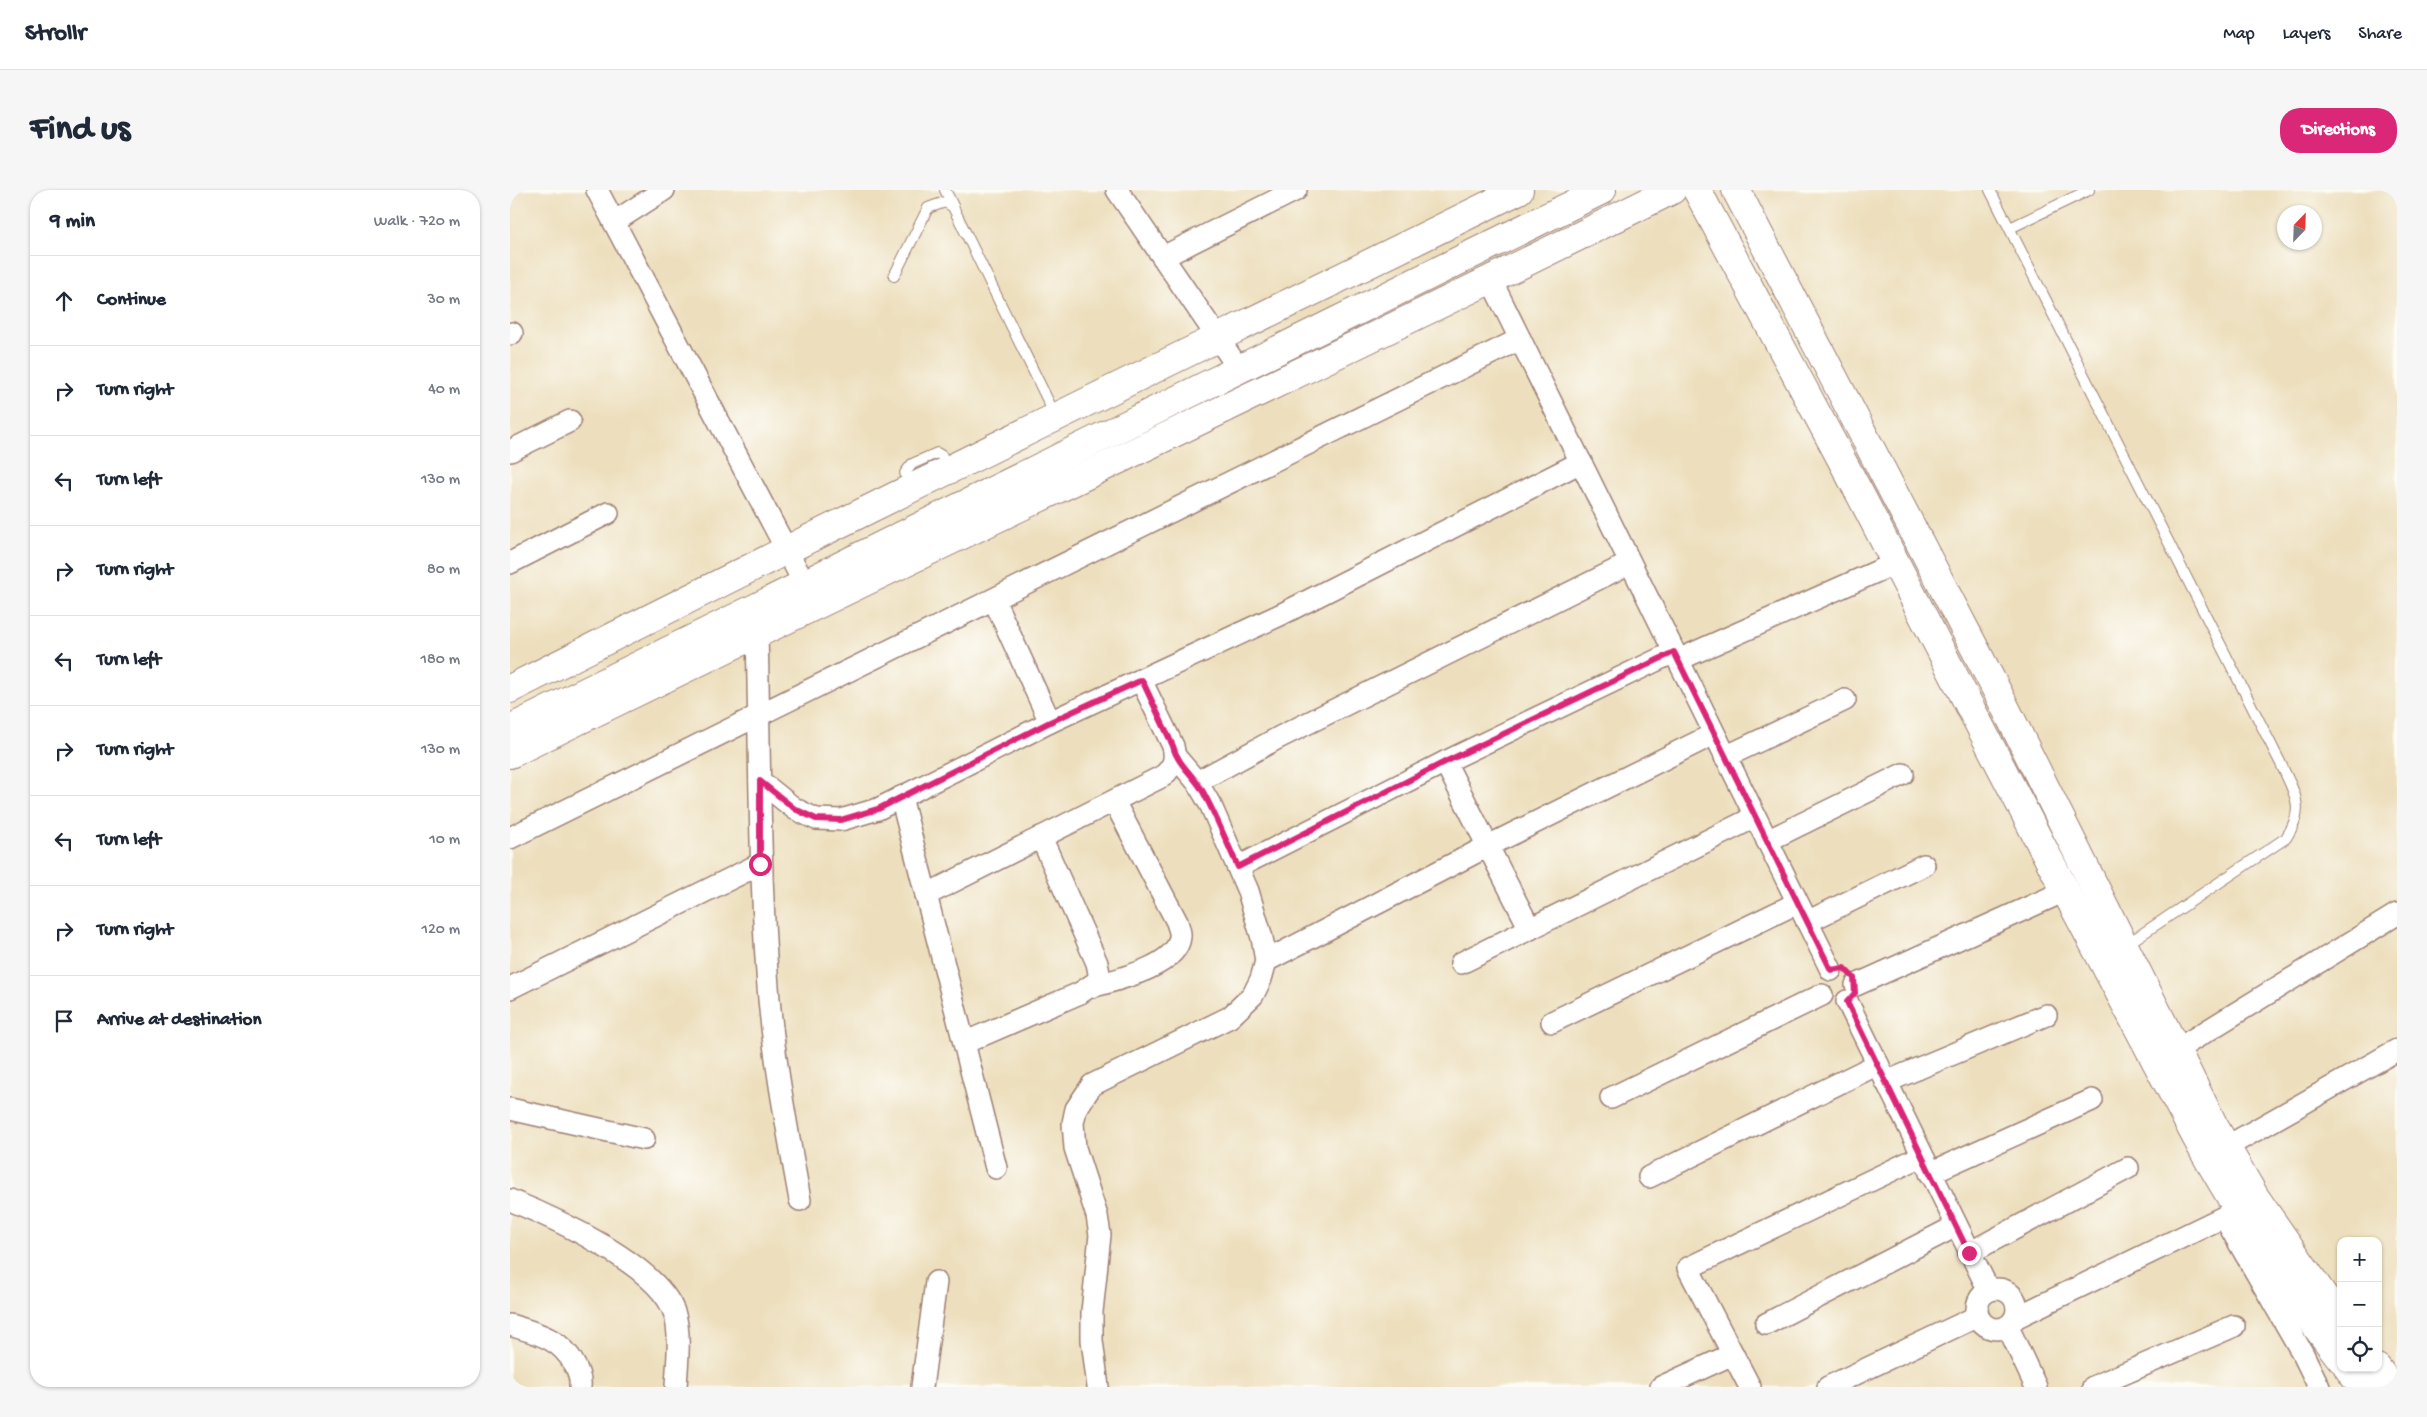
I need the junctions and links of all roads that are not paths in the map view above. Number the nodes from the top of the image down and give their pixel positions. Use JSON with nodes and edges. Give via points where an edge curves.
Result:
{"nodes":[{"id":1,"x":597,"y":190,"type":"edge"},
{"id":2,"x":664,"y":190,"type":"edge"},
{"id":3,"x":945,"y":190,"type":"edge"},
{"id":4,"x":1117,"y":190,"type":"edge"},
{"id":5,"x":1296,"y":190,"type":"edge"},
{"id":6,"x":1519,"y":190,"type":"edge"},
{"id":7,"x":1602,"y":190,"type":"edge"},
{"id":8,"x":1672,"y":190,"type":"edge"},
{"id":9,"x":1697,"y":190,"type":"edge"},
{"id":10,"x":1736,"y":190,"type":"edge"},
{"id":11,"x":1990,"y":190,"type":"edge"},
{"id":12,"x":2089,"y":190,"type":"edge"},
{"id":13,"x":954,"y":207,"type":"junction"},
{"id":14,"x":614,"y":222,"type":"junction"},
{"id":15,"x":2010,"y":228,"type":"junction"},
{"id":16,"x":1163,"y":257,"type":"junction"},
{"id":17,"x":894,"y":276,"type":"dead end"},
{"id":18,"x":1491,"y":280,"type":"junction"},
{"id":19,"x":1219,"y":339,"type":"junction"},
{"id":20,"x":1520,"y":339,"type":"junction"},
{"id":21,"x":1239,"y":368,"type":"junction"},
{"id":22,"x":1057,"y":418,"type":"junction"},
{"id":23,"x":570,"y":421,"type":"dead end"},
{"id":24,"x":510,"y":451,"type":"edge"},
{"id":25,"x":1581,"y":462,"type":"junction"},
{"id":26,"x":608,"y":513,"type":"dead end"},
{"id":27,"x":786,"y":549,"type":"junction"},
{"id":28,"x":510,"y":563,"type":"edge"},
{"id":29,"x":1630,"y":563,"type":"junction"},
{"id":30,"x":1896,"y":563,"type":"junction"},
{"id":31,"x":804,"y":583,"type":"junction"},
{"id":32,"x":994,"y":600,"type":"junction"},
{"id":33,"x":757,"y":633,"type":"junction"},
{"id":34,"x":1676,"y":656,"type":"junction"},
{"id":35,"x":1142,"y":680,"type":"junction"},
{"id":36,"x":510,"y":689,"type":"edge"},
{"id":37,"x":1845,"y":700,"type":"dead end"},
{"id":38,"x":759,"y":717,"type":"junction"},
{"id":39,"x":1050,"y":722,"type":"junction"},
{"id":40,"x":510,"y":729,"type":"edge"},
{"id":41,"x":1714,"y":734,"type":"junction"},
{"id":42,"x":510,"y":754,"type":"edge"},
{"id":43,"x":1175,"y":756,"type":"junction"},
{"id":44,"x":1725,"y":757,"type":"junction"},
{"id":45,"x":1445,"y":762,"type":"junction"},
{"id":46,"x":1902,"y":774,"type":"dead end"},
{"id":47,"x":760,"y":781,"type":"junction"},
{"id":48,"x":1197,"y":782,"type":"junction"},
{"id":49,"x":901,"y":797,"type":"junction"},
{"id":50,"x":1114,"y":801,"type":"junction"},
{"id":51,"x":1755,"y":817,"type":"junction"},
{"id":52,"x":1041,"y":837,"type":"junction"},
{"id":53,"x":510,"y":838,"type":"edge"},
{"id":54,"x":1767,"y":841,"type":"junction"},
{"id":55,"x":1488,"y":846,"type":"junction"},
{"id":56,"x":760,"y":864,"type":"junction"},
{"id":57,"x":1924,"y":864,"type":"dead end"},
{"id":58,"x":1238,"y":867,"type":"junction"},
{"id":59,"x":2066,"y":891,"type":"junction"},
{"id":60,"x":926,"y":895,"type":"junction"},
{"id":61,"x":1797,"y":903,"type":"junction"},
{"id":62,"x":2397,"y":914,"type":"edge"},
{"id":63,"x":1807,"y":922,"type":"junction"},
{"id":64,"x":1530,"y":929,"type":"junction"},
{"id":65,"x":2124,"y":947,"type":"junction"},
{"id":66,"x":1266,"y":961,"type":"junction"},
{"id":67,"x":1460,"y":963,"type":"dead end"},
{"id":68,"x":1831,"y":970,"type":"junction"},
{"id":69,"x":1091,"y":987,"type":"junction"},
{"id":70,"x":510,"y":988,"type":"edge"},
{"id":71,"x":1852,"y":993,"type":"junction"},
{"id":72,"x":1822,"y":995,"type":"junction"},
{"id":73,"x":2046,"y":1015,"type":"dead end"},
{"id":74,"x":1552,"y":1022,"type":"dead end"},
{"id":75,"x":964,"y":1043,"type":"junction"},
{"id":76,"x":2397,"y":1050,"type":"edge"},
{"id":77,"x":2166,"y":1057,"type":"junction"},
{"id":78,"x":1882,"y":1073,"type":"junction"},
{"id":79,"x":1611,"y":1098,"type":"dead end"},
{"id":80,"x":2092,"y":1100,"type":"dead end"},
{"id":81,"x":510,"y":1109,"type":"edge"},
{"id":82,"x":644,"y":1139,"type":"dead end"},
{"id":83,"x":2216,"y":1153,"type":"junction"},
{"id":84,"x":1926,"y":1165,"type":"junction"},
{"id":85,"x":996,"y":1168,"type":"dead end"},
{"id":86,"x":2128,"y":1168,"type":"dead end"},
{"id":87,"x":1649,"y":1177,"type":"dead end"},
{"id":88,"x":510,"y":1200,"type":"edge"},
{"id":89,"x":800,"y":1200,"type":"dead end"},
{"id":90,"x":2231,"y":1213,"type":"junction"},
{"id":91,"x":1956,"y":1226,"type":"junction"},
{"id":92,"x":1969,"y":1253,"type":"junction"},
{"id":93,"x":936,"y":1282,"type":"dead end"},
{"id":94,"x":1988,"y":1289,"type":"junction"},
{"id":95,"x":2337,"y":1315,"type":"edge"},
{"id":96,"x":1978,"y":1316,"type":"junction"},
{"id":97,"x":2011,"y":1322,"type":"junction"},
{"id":98,"x":1766,"y":1324,"type":"dead end"},
{"id":99,"x":510,"y":1325,"type":"edge"},
{"id":100,"x":2234,"y":1326,"type":"dead end"},
{"id":101,"x":1733,"y":1354,"type":"junction"},
{"id":102,"x":2337,"y":1354,"type":"edge"},
{"id":103,"x":2351,"y":1372,"type":"edge"},
{"id":104,"x":2380,"y":1372,"type":"edge"},
{"id":105,"x":580,"y":1387,"type":"edge"},
{"id":106,"x":676,"y":1387,"type":"edge"},
{"id":107,"x":922,"y":1387,"type":"edge"},
{"id":108,"x":1098,"y":1387,"type":"edge"},
{"id":109,"x":1661,"y":1387,"type":"edge"},
{"id":110,"x":1750,"y":1387,"type":"edge"},
{"id":111,"x":1828,"y":1387,"type":"edge"},
{"id":112,"x":2036,"y":1387,"type":"edge"},
{"id":113,"x":2093,"y":1387,"type":"edge"},
{"id":114,"x":2319,"y":1387,"type":"edge"},
{"id":115,"x":2362,"y":1387,"type":"edge"},
{"id":116,"x":2391,"y":1387,"type":"edge"}],
"edges":[{"from":1,"to":14,"type":"street"},
{"from":2,"to":14,"type":"street"},
{"from":3,"to":13,"type":"lane"},
{"from":4,"to":16,"type":"street"},
{"from":5,"to":16,"type":"street"},
{"from":6,"to":19,"type":"street"},
{"from":7,"to":21,"type":"street"},
{"from":8,"to":18,"type":"street"},
{"from":9,"to":30,"type":"street"},
{"from":10,"to":65,"type":"street","via":[[1998,693]]},
{"from":11,"to":15,"type":"lane"},
{"from":12,"to":15,"type":"lane"},
{"from":13,"to":17,"type":"lane","via":[[945,202],[928,208]]},
{"from":13,"to":22,"type":"lane"},
{"from":14,"to":27,"type":"street"},
{"from":15,"to":65,"type":"lane","via":[[2281,764],[2298,808],[2296,822],[2286,838]]},
{"from":16,"to":19,"type":"street"},
{"from":18,"to":20,"type":"street"},
{"from":18,"to":33,"type":"street"},
{"from":19,"to":21,"type":"street"},
{"from":19,"to":22,"type":"street"},
{"from":20,"to":25,"type":"street"},
{"from":20,"to":32,"type":"street"},
{"from":21,"to":31,"type":"street"},
{"from":22,"to":27,"type":"street"},
{"from":23,"to":24,"type":"street"},
{"from":25,"to":29,"type":"street"},
{"from":25,"to":35,"type":"street","via":[[1282,614]]},
{"from":26,"to":28,"type":"street"},
{"from":27,"to":31,"type":"street"},
{"from":27,"to":36,"type":"street"},
{"from":29,"to":34,"type":"street"},
{"from":29,"to":48,"type":"street","via":[[1280,737]]},
{"from":30,"to":34,"type":"street"},
{"from":30,"to":59,"type":"street"},
{"from":31,"to":40,"type":"street"},
{"from":32,"to":38,"type":"street"},
{"from":32,"to":39,"type":"street"},
{"from":33,"to":38,"type":"street"},
{"from":33,"to":42,"type":"street"},
{"from":34,"to":41,"type":"street"},
{"from":34,"to":45,"type":"street"},
{"from":35,"to":39,"type":"street"},
{"from":35,"to":43,"type":"street"},
{"from":37,"to":44,"type":"street"},
{"from":38,"to":47,"type":"street"},
{"from":38,"to":53,"type":"street"},
{"from":39,"to":49,"type":"street"},
{"from":41,"to":44,"type":"street"},
{"from":41,"to":55,"type":"street"},
{"from":43,"to":48,"type":"street"},
{"from":43,"to":50,"type":"street","via":[[1172,768],[1163,776]]},
{"from":44,"to":51,"type":"street"},
{"from":45,"to":55,"type":"street"},
{"from":45,"to":58,"type":"street"},
{"from":46,"to":54,"type":"street"},
{"from":47,"to":49,"type":"street","via":[[795,809],[816,819],[841,820],[878,809]]},
{"from":47,"to":56,"type":"street"},
{"from":48,"to":58,"type":"street"},
{"from":49,"to":60,"type":"street"},
{"from":50,"to":52,"type":"street"},
{"from":50,"to":69,"type":"street","via":[[1177,922],[1181,936],[1175,950],[1155,965]]},
{"from":51,"to":54,"type":"street"},
{"from":51,"to":64,"type":"street"},
{"from":52,"to":60,"type":"street"},
{"from":52,"to":69,"type":"street","via":[[1097,963],[1098,981]]},
{"from":54,"to":61,"type":"street"},
{"from":55,"to":64,"type":"street"},
{"from":55,"to":66,"type":"street"},
{"from":56,"to":70,"type":"street"},
{"from":56,"to":89,"type":"street","via":[[769,1000]]},
{"from":57,"to":63,"type":"street"},
{"from":58,"to":66,"type":"street","via":[[1260,929]]},
{"from":59,"to":71,"type":"street"},
{"from":59,"to":77,"type":"street"},
{"from":60,"to":75,"type":"street"},
{"from":61,"to":63,"type":"street"},
{"from":61,"to":74,"type":"street"},
{"from":62,"to":77,"type":"street"},
{"from":63,"to":68,"type":"street"},
{"from":64,"to":67,"type":"street"},
{"from":65,"to":77,"type":"street"},
{"from":66,"to":108,"type":"street","via":[[1253,995],[1230,1017],[1092,1085],[1076,1109],[1073,1123],[1075,1148],[1100,1235],[1092,1312]]},
{"from":68,"to":71,"type":"street","via":[[1848,970],[1854,978]]},
{"from":68,"to":72,"type":"street","via":[[1822,980]]},
{"from":69,"to":75,"type":"street"},
{"from":71,"to":72,"type":"street","via":[[1833,1003]]},
{"from":71,"to":78,"type":"street"},
{"from":72,"to":79,"type":"street"},
{"from":73,"to":78,"type":"street"},
{"from":75,"to":85,"type":"street"},
{"from":76,"to":83,"type":"street"},
{"from":77,"to":83,"type":"street"},
{"from":78,"to":84,"type":"street"},
{"from":78,"to":87,"type":"street"},
{"from":80,"to":84,"type":"street"},
{"from":81,"to":82,"type":"street"},
{"from":83,"to":90,"type":"street"},
{"from":83,"to":95,"type":"street"},
{"from":84,"to":91,"type":"street"},
{"from":84,"to":101,"type":"street","via":[[1688,1268]]},
{"from":86,"to":92,"type":"street"},
{"from":88,"to":106,"type":"street","via":[[551,1217],[613,1252],[642,1272],[655,1286],[674,1314],[678,1335]]},
{"from":90,"to":97,"type":"street"},
{"from":90,"to":102,"type":"street"},
{"from":90,"to":114,"type":"street"},
{"from":91,"to":92,"type":"street"},
{"from":91,"to":98,"type":"street"},
{"from":92,"to":94,"type":"street"},
{"from":93,"to":107,"type":"street"},
{"from":94,"to":96,"type":"street","via":[[1978,1300]]},
{"from":94,"to":97,"type":"street","via":[[2000,1289],[2012,1296],[2018,1308]]},
{"from":96,"to":97,"type":"street","via":[[1994,1328]]},
{"from":96,"to":111,"type":"street"},
{"from":97,"to":112,"type":"street"},
{"from":99,"to":105,"type":"street","via":[[561,1345],[577,1370]]},
{"from":100,"to":113,"type":"street"},
{"from":101,"to":109,"type":"street"},
{"from":101,"to":110,"type":"street"},
{"from":103,"to":115,"type":"street"},
{"from":104,"to":116,"type":"street"}]}
